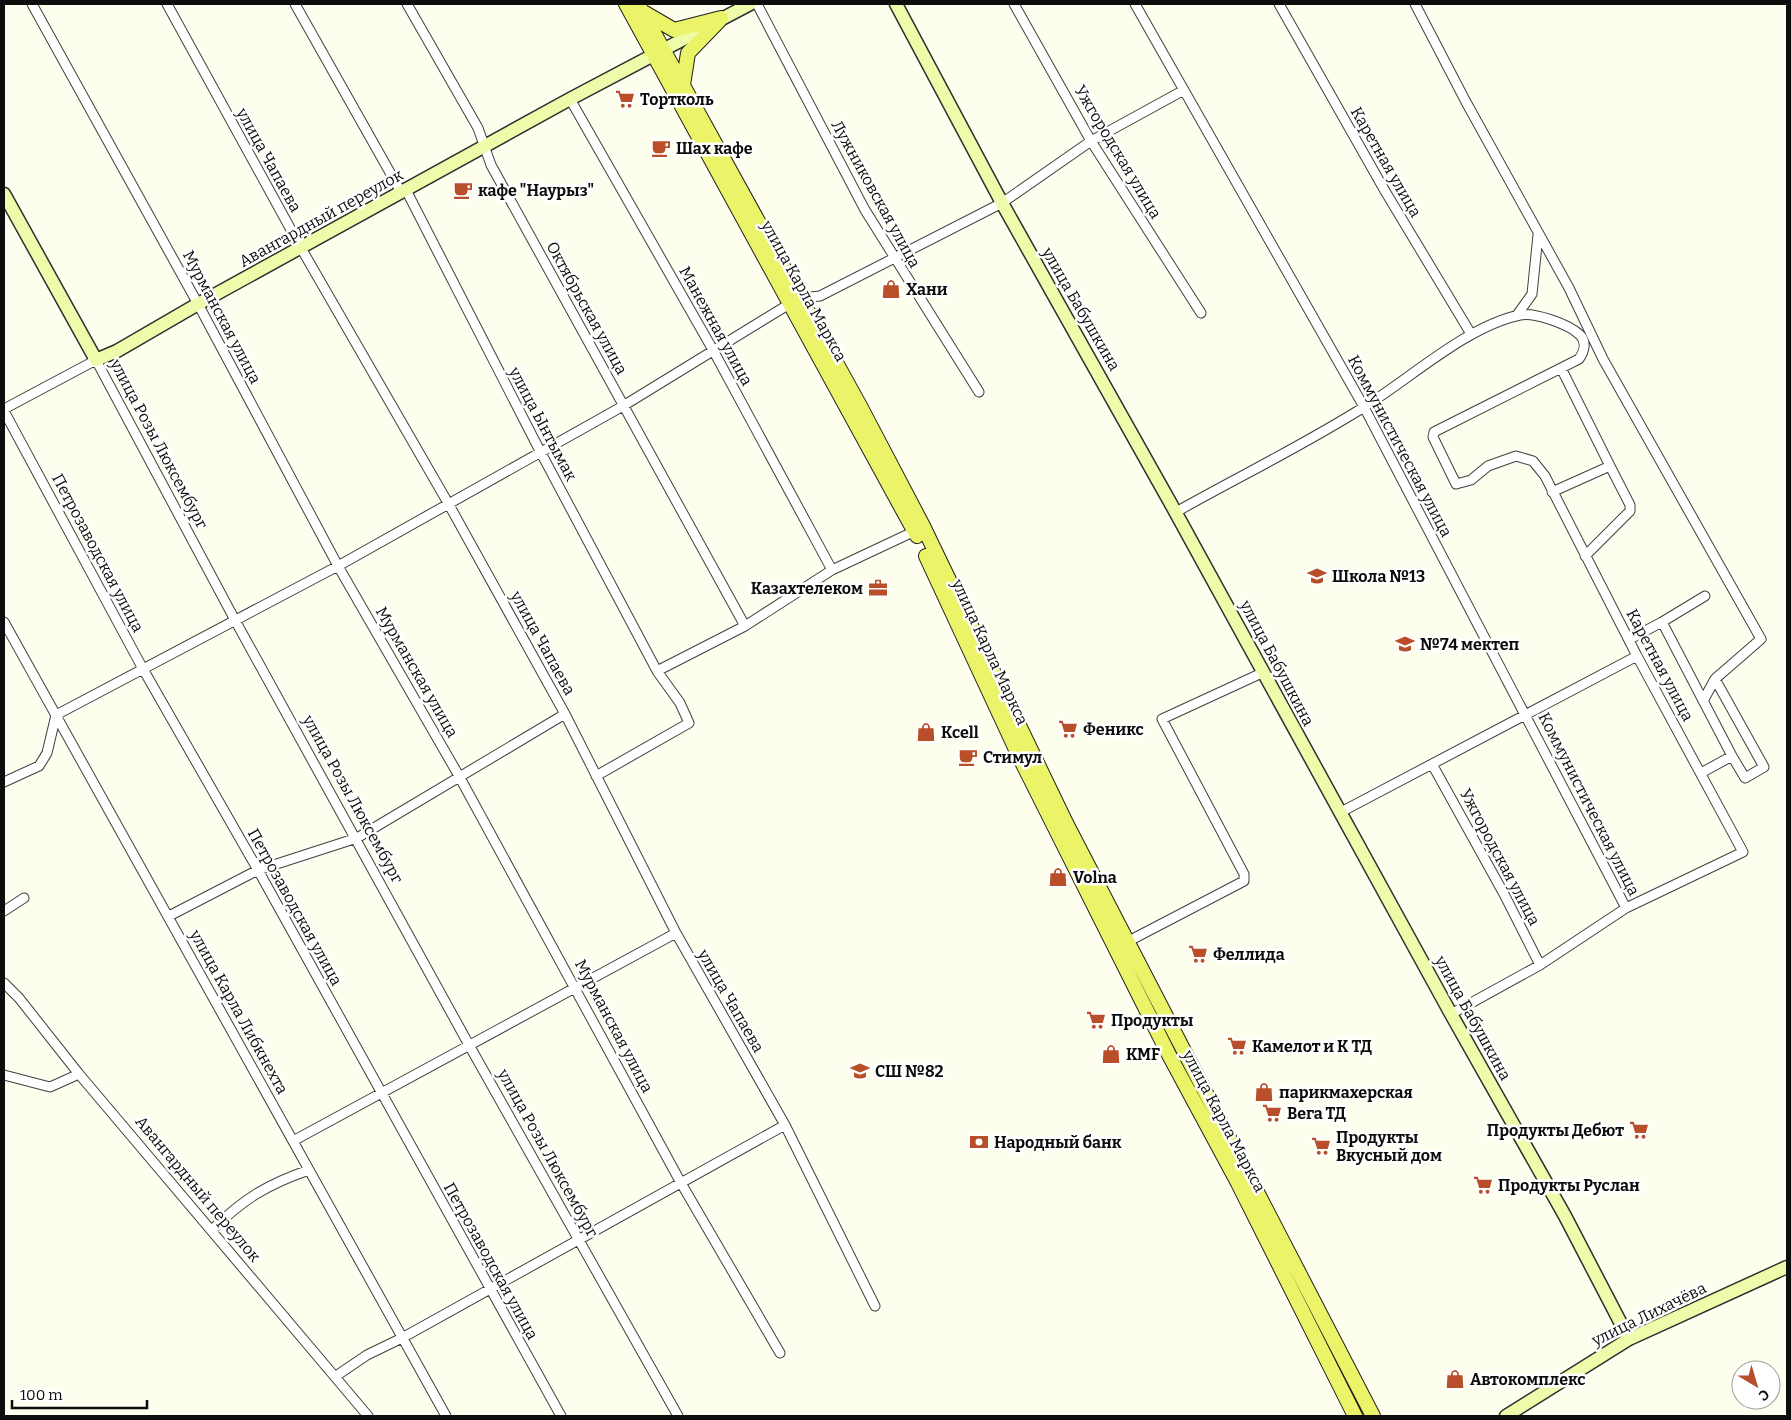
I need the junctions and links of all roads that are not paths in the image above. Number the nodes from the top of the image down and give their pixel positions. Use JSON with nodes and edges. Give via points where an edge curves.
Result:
{"nodes":[{"id":1,"x":32,"y":4,"type":"edge"},
{"id":2,"x":167,"y":4,"type":"edge"},
{"id":3,"x":295,"y":4,"type":"edge"},
{"id":4,"x":408,"y":4,"type":"edge"},
{"id":5,"x":626,"y":4,"type":"edge"},
{"id":6,"x":750,"y":4,"type":"edge"},
{"id":7,"x":757,"y":4,"type":"edge"},
{"id":8,"x":896,"y":4,"type":"edge"},
{"id":9,"x":1014,"y":4,"type":"edge"},
{"id":10,"x":1135,"y":4,"type":"edge"},
{"id":11,"x":1278,"y":4,"type":"edge"},
{"id":12,"x":1415,"y":4,"type":"edge"},
{"id":13,"x":640,"y":8,"type":"edge"},
{"id":14,"x":721,"y":18,"type":"junction"},
{"id":15,"x":659,"y":53,"type":"junction"},
{"id":16,"x":683,"y":85,"type":"junction"},
{"id":17,"x":1184,"y":90,"type":"junction"},
{"id":18,"x":570,"y":99,"type":"junction"},
{"id":19,"x":1091,"y":141,"type":"junction"},
{"id":20,"x":484,"y":148,"type":"junction"},
{"id":21,"x":403,"y":191,"type":"junction"},
{"id":22,"x":4,"y":194,"type":"edge"},
{"id":23,"x":1002,"y":203,"type":"junction"},
{"id":24,"x":1538,"y":235,"type":"junction"},
{"id":25,"x":301,"y":248,"type":"junction"},
{"id":26,"x":893,"y":259,"type":"junction"},
{"id":27,"x":796,"y":301,"type":"junction"},
{"id":28,"x":198,"y":304,"type":"junction"},
{"id":29,"x":1201,"y":313,"type":"dead end"},
{"id":30,"x":1517,"y":315,"type":"junction"},
{"id":31,"x":1471,"y":334,"type":"junction"},
{"id":32,"x":1588,"y":340,"type":"junction"},
{"id":33,"x":713,"y":350,"type":"junction"},
{"id":34,"x":96,"y":360,"type":"junction"},
{"id":35,"x":1561,"y":368,"type":"junction"},
{"id":36,"x":979,"y":392,"type":"dead end"},
{"id":37,"x":623,"y":406,"type":"junction"},
{"id":38,"x":1364,"y":407,"type":"junction"},
{"id":39,"x":4,"y":410,"type":"edge"},
{"id":40,"x":540,"y":451,"type":"junction"},
{"id":41,"x":1610,"y":466,"type":"junction"},
{"id":42,"x":1552,"y":492,"type":"junction"},
{"id":43,"x":448,"y":503,"type":"junction"},
{"id":44,"x":1176,"y":512,"type":"junction"},
{"id":45,"x":915,"y":531,"type":"junction"},
{"id":46,"x":1585,"y":556,"type":"junction"},
{"id":47,"x":338,"y":566,"type":"junction"},
{"id":48,"x":832,"y":570,"type":"junction"},
{"id":49,"x":1705,"y":596,"type":"dead end"},
{"id":50,"x":4,"y":622,"type":"edge"},
{"id":51,"x":236,"y":622,"type":"junction"},
{"id":52,"x":1662,"y":622,"type":"junction"},
{"id":53,"x":744,"y":626,"type":"junction"},
{"id":54,"x":1630,"y":639,"type":"junction"},
{"id":55,"x":1637,"y":656,"type":"junction"},
{"id":56,"x":143,"y":669,"type":"junction"},
{"id":57,"x":657,"y":671,"type":"junction"},
{"id":58,"x":1264,"y":672,"type":"junction"},
{"id":59,"x":1716,"y":679,"type":"junction"},
{"id":60,"x":1703,"y":701,"type":"junction"},
{"id":61,"x":565,"y":714,"type":"junction"},
{"id":62,"x":56,"y":715,"type":"junction"},
{"id":63,"x":1526,"y":716,"type":"junction"},
{"id":64,"x":1732,"y":756,"type":"junction"},
{"id":65,"x":1432,"y":764,"type":"junction"},
{"id":66,"x":1700,"y":773,"type":"junction"},
{"id":67,"x":459,"y":776,"type":"junction"},
{"id":68,"x":596,"y":776,"type":"junction"},
{"id":69,"x":4,"y":782,"type":"edge"},
{"id":70,"x":1341,"y":812,"type":"junction"},
{"id":71,"x":357,"y":838,"type":"junction"},
{"id":72,"x":258,"y":870,"type":"junction"},
{"id":73,"x":24,"y":898,"type":"dead end"},
{"id":74,"x":1626,"y":908,"type":"junction"},
{"id":75,"x":4,"y":911,"type":"edge"},
{"id":76,"x":169,"y":916,"type":"junction"},
{"id":77,"x":676,"y":933,"type":"junction"},
{"id":78,"x":1129,"y":941,"type":"junction"},
{"id":79,"x":1115,"y":948,"type":"junction"},
{"id":80,"x":1540,"y":965,"type":"junction"},
{"id":81,"x":4,"y":983,"type":"edge"},
{"id":82,"x":576,"y":987,"type":"junction"},
{"id":83,"x":1451,"y":1014,"type":"junction"},
{"id":84,"x":469,"y":1045,"type":"junction"},
{"id":85,"x":79,"y":1074,"type":"junction"},
{"id":86,"x":4,"y":1075,"type":"edge"},
{"id":87,"x":381,"y":1093,"type":"junction"},
{"id":88,"x":785,"y":1125,"type":"junction"},
{"id":89,"x":293,"y":1141,"type":"junction"},
{"id":90,"x":309,"y":1170,"type":"junction"},
{"id":91,"x":681,"y":1183,"type":"junction"},
{"id":92,"x":212,"y":1230,"type":"junction"},
{"id":93,"x":578,"y":1241,"type":"junction"},
{"id":94,"x":1787,"y":1267,"type":"edge"},
{"id":95,"x":490,"y":1289,"type":"junction"},
{"id":96,"x":875,"y":1306,"type":"dead end"},
{"id":97,"x":402,"y":1338,"type":"junction"},
{"id":98,"x":1629,"y":1339,"type":"junction"},
{"id":99,"x":1329,"y":1346,"type":"junction"},
{"id":100,"x":780,"y":1353,"type":"dead end"},
{"id":101,"x":336,"y":1376,"type":"junction"},
{"id":102,"x":368,"y":1416,"type":"edge"},
{"id":103,"x":446,"y":1416,"type":"edge"},
{"id":104,"x":561,"y":1416,"type":"edge"},
{"id":105,"x":678,"y":1416,"type":"edge"},
{"id":106,"x":1356,"y":1416,"type":"edge"},
{"id":107,"x":1373,"y":1416,"type":"edge"},
{"id":108,"x":1506,"y":1416,"type":"edge"}],
"edges":[{"from":1,"to":28,"type":"street","name":"Мурманская улица"},
{"from":2,"to":25,"type":"street","name":"улица Чапаева"},
{"from":3,"to":21,"type":"street","name":"улица Ынтымак"},
{"from":4,"to":20,"type":"street","name":"Октябрьская улица","via":[[478,128]]},
{"from":5,"to":15,"type":"main road","name":"улица Карла Маркса"},
{"from":6,"to":14,"type":"street","name":"Авангардный переулок"},
{"from":7,"to":26,"type":"street","name":"Лужниковская улица"},
{"from":8,"to":23,"type":"street","name":"улица Бабушкина"},
{"from":9,"to":19,"type":"street","name":"Ужгородская улица"},
{"from":10,"to":17,"type":"street","name":"Коммунистическая улица"},
{"from":11,"to":31,"type":"street","name":"Каретная улица"},
{"from":12,"to":24,"type":"street"},
{"from":13,"to":14,"type":"main road","via":[[674,30]]},
{"from":13,"to":15,"type":"main road","name":"улица Карла Маркса"},
{"from":14,"to":15,"type":"street","name":"Авангардный переулок"},
{"from":14,"to":16,"type":"main road","via":[[688,53]]},
{"from":15,"to":16,"type":"main road","name":"улица Карла Маркса"},
{"from":15,"to":18,"type":"street","name":"Авангардный переулок"},
{"from":15,"to":27,"type":"main road","name":"улица Карла Маркса"},
{"from":16,"to":27,"type":"main road","name":"улица Карла Маркса"},
{"from":17,"to":19,"type":"street"},
{"from":17,"to":38,"type":"street","name":"Коммунистическая улица"},
{"from":18,"to":20,"type":"street","name":"Авангардный переулок"},
{"from":18,"to":33,"type":"street","name":"Манежная улица"},
{"from":19,"to":23,"type":"street"},
{"from":19,"to":29,"type":"street","name":"Ужгородская улица"},
{"from":20,"to":21,"type":"street","name":"Авангардный переулок"},
{"from":20,"to":37,"type":"street","name":"Октябрьская улица"},
{"from":21,"to":25,"type":"street","name":"Авангардный переулок"},
{"from":21,"to":40,"type":"street","name":"улица Ынтымак"},
{"from":22,"to":34,"type":"street","name":"улица Розы Люксембург"},
{"from":23,"to":26,"type":"street"},
{"from":23,"to":44,"type":"street","name":"улица Бабушкина"},
{"from":24,"to":30,"type":"street","via":[[1532,294]]},
{"from":24,"to":32,"type":"street","via":[[1569,288]]},
{"from":25,"to":28,"type":"street","name":"Авангардный переулок"},
{"from":25,"to":43,"type":"street","name":"улица Чапаева"},
{"from":26,"to":27,"type":"street","via":[[820,296]]},
{"from":26,"to":36,"type":"street","name":"Лужниковская улица"},
{"from":27,"to":33,"type":"street"},
{"from":27,"to":45,"type":"main road","name":"улица Карла Маркса"},
{"from":27,"to":78,"type":"main road","name":"улица Карла Маркса","via":[[923,526],[1032,754]]},
{"from":28,"to":34,"type":"street","name":"Авангардный переулок"},
{"from":28,"to":47,"type":"street","name":"Мурманская улица"},
{"from":30,"to":31,"type":"street"},
{"from":30,"to":32,"type":"street","via":[[1536,314]]},
{"from":31,"to":38,"type":"street"},
{"from":32,"to":35,"type":"street","via":[[1579,359]]},
{"from":32,"to":59,"type":"street","via":[[1761,639]]},
{"from":33,"to":37,"type":"street"},
{"from":33,"to":48,"type":"street","name":"Манежная улица"},
{"from":34,"to":39,"type":"street","name":"Авангардный переулок"},
{"from":34,"to":51,"type":"street","name":"улица Розы Люксембург"},
{"from":35,"to":41,"type":"street"},
{"from":35,"to":42,"type":"street","name":"Каретная улица","via":[[1432,434],[1456,484],[1471,480],[1488,466],[1516,456],[1533,461]]},
{"from":37,"to":40,"type":"street"},
{"from":37,"to":53,"type":"street","name":"Октябрьская улица"},
{"from":38,"to":44,"type":"street"},
{"from":38,"to":63,"type":"street","name":"Коммунистическая улица"},
{"from":39,"to":56,"type":"street","name":"Петрозаводская улица"},
{"from":40,"to":43,"type":"street"},
{"from":40,"to":57,"type":"street","name":"улица Ынтымак"},
{"from":41,"to":42,"type":"street"},
{"from":41,"to":46,"type":"street","via":[[1630,504],[1630,511]]},
{"from":42,"to":46,"type":"street","name":"Каретная улица"},
{"from":43,"to":47,"type":"street"},
{"from":43,"to":61,"type":"street","name":"улица Чапаева"},
{"from":44,"to":58,"type":"street","name":"улица Бабушкина"},
{"from":45,"to":48,"type":"street"},
{"from":45,"to":79,"type":"main road","name":"улица Карла Маркса","via":[[1018,756]]},
{"from":46,"to":54,"type":"street","name":"Каретная улица"},
{"from":47,"to":51,"type":"street"},
{"from":47,"to":67,"type":"street","name":"Мурманская улица"},
{"from":48,"to":53,"type":"street"},
{"from":49,"to":52,"type":"street"},
{"from":50,"to":62,"type":"street","name":"улица Карла Либкнехта"},
{"from":51,"to":56,"type":"street"},
{"from":51,"to":71,"type":"street","name":"улица Розы Люксембург"},
{"from":52,"to":54,"type":"street"},
{"from":52,"to":60,"type":"street"},
{"from":53,"to":57,"type":"street"},
{"from":54,"to":55,"type":"street","name":"Каретная улица"},
{"from":55,"to":63,"type":"street"},
{"from":55,"to":66,"type":"street","name":"Каретная улица"},
{"from":56,"to":62,"type":"street"},
{"from":56,"to":72,"type":"street","name":"Петрозаводская улица"},
{"from":57,"to":68,"type":"street","name":"улица Ынтымак","via":[[680,703],[689,723]]},
{"from":58,"to":70,"type":"street","name":"улица Бабушкина"},
{"from":58,"to":78,"type":"street","via":[[1162,719],[1246,878],[1244,882]]},
{"from":59,"to":60,"type":"street"},
{"from":59,"to":64,"type":"street","via":[[1764,767],[1745,778]]},
{"from":60,"to":64,"type":"street"},
{"from":61,"to":67,"type":"street"},
{"from":61,"to":68,"type":"street","name":"улица Чапаева"},
{"from":62,"to":69,"type":"street","via":[[47,753],[38,766]]},
{"from":62,"to":76,"type":"street","name":"улица Карла Либкнехта"},
{"from":63,"to":65,"type":"street"},
{"from":63,"to":74,"type":"street","name":"Коммунистическая улица"},
{"from":64,"to":66,"type":"street"},
{"from":65,"to":70,"type":"street"},
{"from":65,"to":80,"type":"street","name":"Ужгородская улица"},
{"from":66,"to":74,"type":"street","name":"Каретная улица","via":[[1743,852]]},
{"from":67,"to":71,"type":"street"},
{"from":67,"to":82,"type":"street","name":"Мурманская улица"},
{"from":68,"to":77,"type":"street","name":"улица Чапаева"},
{"from":70,"to":83,"type":"street","name":"улица Бабушкина"},
{"from":71,"to":72,"type":"street"},
{"from":71,"to":84,"type":"street","name":"улица Розы Люксембург"},
{"from":72,"to":76,"type":"street"},
{"from":72,"to":87,"type":"street","name":"Петрозаводская улица"},
{"from":73,"to":75,"type":"street"},
{"from":74,"to":80,"type":"street"},
{"from":76,"to":89,"type":"street","name":"улица Карла Либкнехта"},
{"from":77,"to":82,"type":"street"},
{"from":77,"to":88,"type":"street","name":"улица Чапаева"},
{"from":78,"to":79,"type":"street"},
{"from":78,"to":99,"type":"main road","name":"улица Карла Маркса"},
{"from":79,"to":99,"type":"main road","name":"улица Карла Маркса","via":[[1168,1053]]},
{"from":80,"to":83,"type":"street"},
{"from":81,"to":85,"type":"street","name":"Авангардный переулок"},
{"from":82,"to":84,"type":"street"},
{"from":82,"to":91,"type":"street","name":"Мурманская улица"},
{"from":83,"to":98,"type":"street","name":"улица Бабушкина","via":[[1565,1216]]},
{"from":84,"to":87,"type":"street"},
{"from":84,"to":93,"type":"street","name":"улица Розы Люксембург"},
{"from":85,"to":86,"type":"street","via":[[50,1087]]},
{"from":85,"to":92,"type":"street","name":"Авангардный переулок"},
{"from":87,"to":89,"type":"street"},
{"from":87,"to":95,"type":"street","name":"Петрозаводская улица"},
{"from":88,"to":91,"type":"street"},
{"from":88,"to":96,"type":"street","name":"улица Чапаева"},
{"from":89,"to":90,"type":"street","name":"улица Карла Либкнехта"},
{"from":90,"to":92,"type":"street","via":[[252,1195]]},
{"from":90,"to":97,"type":"street","name":"улица Карла Либкнехта"},
{"from":91,"to":93,"type":"street"},
{"from":91,"to":100,"type":"street","name":"Мурманская улица"},
{"from":92,"to":101,"type":"street","name":"Авангардный переулок"},
{"from":93,"to":95,"type":"street"},
{"from":93,"to":105,"type":"street","name":"улица Розы Люксембург"},
{"from":94,"to":98,"type":"street","name":"улица Лихачёва"},
{"from":95,"to":97,"type":"street"},
{"from":95,"to":104,"type":"street","name":"Петрозаводская улица"},
{"from":97,"to":101,"type":"street","via":[[367,1354]]},
{"from":97,"to":103,"type":"street","name":"улица Карла Либкнехта"},
{"from":98,"to":108,"type":"street","name":"улица Лихачёва"},
{"from":99,"to":106,"type":"main road"},
{"from":99,"to":107,"type":"main road"},
{"from":101,"to":102,"type":"street","name":"Авангардный переулок"}]}
